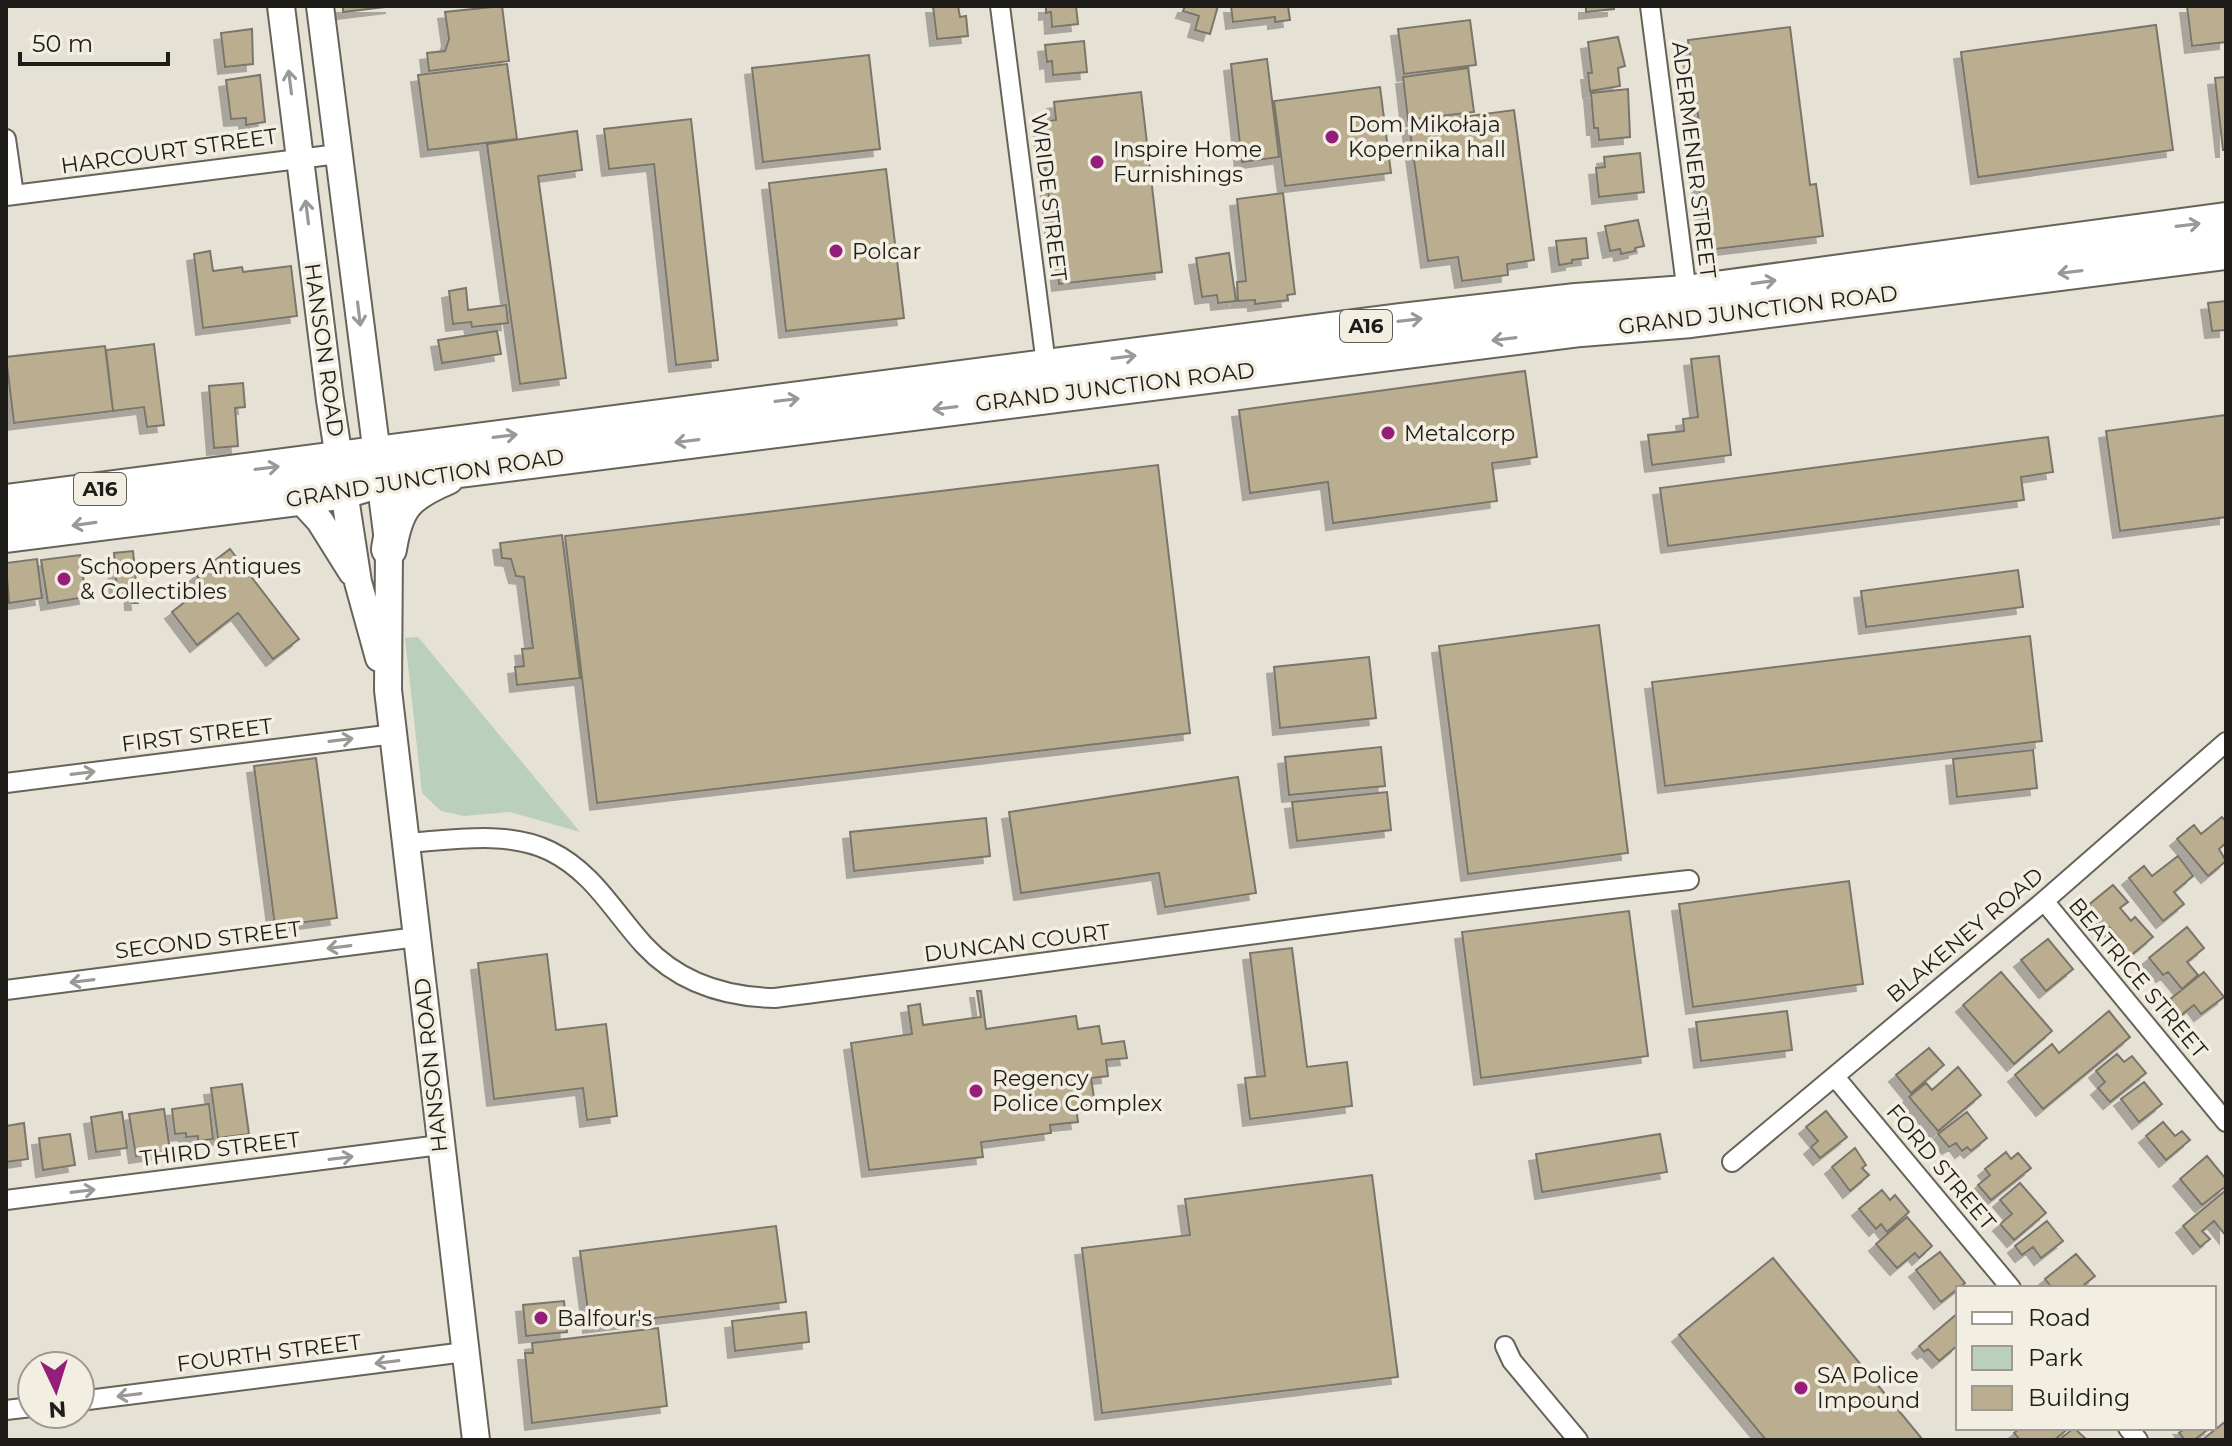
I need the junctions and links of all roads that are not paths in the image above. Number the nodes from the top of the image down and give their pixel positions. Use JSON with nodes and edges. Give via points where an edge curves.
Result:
{"nodes":[{"id":1,"x":281,"y":6,"type":"edge"},
{"id":2,"x":320,"y":6,"type":"edge"},
{"id":3,"x":1000,"y":6,"type":"edge"},
{"id":4,"x":1650,"y":6,"type":"edge"},
{"id":5,"x":6,"y":139,"type":"edge"},
{"id":6,"x":338,"y":154,"type":"junction"},
{"id":7,"x":300,"y":157,"type":"junction"},
{"id":8,"x":10,"y":196,"type":"edge"},
{"id":9,"x":2226,"y":220,"type":"edge"},
{"id":10,"x":2144,"y":246,"type":"junction"},
{"id":11,"x":2226,"y":252,"type":"edge"},
{"id":12,"x":1688,"y":307,"type":"junction"},
{"id":13,"x":366,"y":374,"type":"junction"},
{"id":14,"x":1048,"y":381,"type":"junction"},
{"id":15,"x":427,"y":446,"type":"junction"},
{"id":16,"x":378,"y":467,"type":"junction"},
{"id":17,"x":466,"y":469,"type":"junction"},
{"id":18,"x":342,"y":474,"type":"junction"},
{"id":19,"x":299,"y":498,"type":"junction"},
{"id":20,"x":6,"y":502,"type":"edge"},
{"id":21,"x":6,"y":535,"type":"edge"},
{"id":22,"x":389,"y":549,"type":"junction"},
{"id":23,"x":358,"y":582,"type":"junction"},
{"id":24,"x":388,"y":690,"type":"junction"},
{"id":25,"x":394,"y":734,"type":"junction"},
{"id":26,"x":2226,"y":742,"type":"edge"},
{"id":27,"x":6,"y":783,"type":"edge"},
{"id":28,"x":406,"y":843,"type":"junction"},
{"id":29,"x":1689,"y":880,"type":"dead end"},
{"id":30,"x":2044,"y":901,"type":"junction"},
{"id":31,"x":417,"y":937,"type":"junction"},
{"id":32,"x":6,"y":990,"type":"edge"},
{"id":33,"x":1835,"y":1077,"type":"junction"},
{"id":34,"x":2226,"y":1122,"type":"edge"},
{"id":35,"x":440,"y":1145,"type":"junction"},
{"id":36,"x":1732,"y":1162,"type":"dead end"},
{"id":37,"x":6,"y":1200,"type":"edge"},
{"id":38,"x":2009,"y":1286,"type":"edge"},
{"id":39,"x":1505,"y":1346,"type":"dead end"},
{"id":40,"x":465,"y":1352,"type":"junction"},
{"id":41,"x":96,"y":1399,"type":"edge"},
{"id":42,"x":476,"y":1440,"type":"edge"},
{"id":43,"x":1578,"y":1440,"type":"edge"}],
"edges":[{"from":7,"to":1,"type":"main road","name":"HANSON ROAD","one_way":true},
{"from":2,"to":6,"type":"main road","name":"HANSON ROAD"},
{"from":3,"to":14,"type":"street","name":"WRIDE STREET"},
{"from":4,"to":12,"type":"street","name":"ADERMENER STREET"},
{"from":5,"to":8,"type":"street"},
{"from":6,"to":7,"type":"street","name":"HARCOURT STREET"},
{"from":6,"to":13,"type":"main road","name":"HANSON ROAD","one_way":true},
{"from":7,"to":8,"type":"street","name":"HARCOURT STREET"},
{"from":18,"to":7,"type":"main road","name":"HANSON ROAD","one_way":true},
{"from":10,"to":9,"type":"highway","name":"GRAND JUNCTION ROAD","number":"A16","one_way":true},
{"from":10,"to":11,"type":"highway","name":"GRAND JUNCTION ROAD","number":"A16"},
{"from":10,"to":12,"type":"highway","name":"GRAND JUNCTION ROAD","number":"A16"},
{"from":12,"to":14,"type":"highway","name":"GRAND JUNCTION ROAD","number":"A16","via":[[1576,301],[1415,320]]},
{"from":13,"to":15,"type":"main road","via":[[386,426],[406,441]]},
{"from":13,"to":16,"type":"main road","name":"HANSON ROAD"},
{"from":15,"to":14,"type":"highway","name":"GRAND JUNCTION ROAD","number":"A16","one_way":true},
{"from":14,"to":17,"type":"highway","name":"GRAND JUNCTION ROAD","number":"A16","one_way":true},
{"from":15,"to":16,"type":"highway","name":"GRAND JUNCTION ROAD","number":"A16"},
{"from":16,"to":17,"type":"highway","name":"GRAND JUNCTION ROAD","number":"A16"},
{"from":16,"to":18,"type":"highway","name":"GRAND JUNCTION ROAD","number":"A16"},
{"from":16,"to":22,"type":"main road","name":"HANSON ROAD"},
{"from":17,"to":22,"type":"highway","via":[[423,488],[401,505]]},
{"from":18,"to":19,"type":"highway","name":"GRAND JUNCTION ROAD","number":"A16"},
{"from":20,"to":18,"type":"highway","name":"GRAND JUNCTION ROAD","number":"A16","one_way":true},
{"from":18,"to":23,"type":"main road","name":"HANSON ROAD"},
{"from":19,"to":21,"type":"highway","name":"GRAND JUNCTION ROAD","number":"A16","one_way":true},
{"from":19,"to":23,"type":"main road"},
{"from":22,"to":24,"type":"main road","name":"HANSON ROAD"},
{"from":23,"to":24,"type":"main road","name":"HANSON ROAD"},
{"from":24,"to":25,"type":"main road","name":"HANSON ROAD"},
{"from":27,"to":25,"type":"street","name":"FIRST STREET","one_way":true},
{"from":25,"to":28,"type":"main road","name":"HANSON ROAD"},
{"from":26,"to":30,"type":"street","name":"BLAKENEY ROAD"},
{"from":28,"to":29,"type":"street","name":"DUNCAN COURT","via":[[514,840],[549,850],[585,873],[643,943],[680,975],[704,987],[760,998]]},
{"from":28,"to":31,"type":"main road","name":"HANSON ROAD"},
{"from":30,"to":33,"type":"street","name":"BLAKENEY ROAD"},
{"from":30,"to":34,"type":"street","name":"BEATRICE STREET"},
{"from":31,"to":32,"type":"street","name":"SECOND STREET","one_way":true},
{"from":31,"to":35,"type":"main road","name":"HANSON ROAD"},
{"from":33,"to":36,"type":"street","name":"BLAKENEY ROAD"},
{"from":33,"to":38,"type":"street","name":"FORD STREET"},
{"from":37,"to":35,"type":"street","name":"THIRD STREET","one_way":true},
{"from":35,"to":40,"type":"main road","name":"HANSON ROAD"},
{"from":39,"to":43,"type":"street"},
{"from":40,"to":41,"type":"street","name":"FOURTH STREET","one_way":true},
{"from":40,"to":42,"type":"main road","name":"HANSON ROAD"}]}
